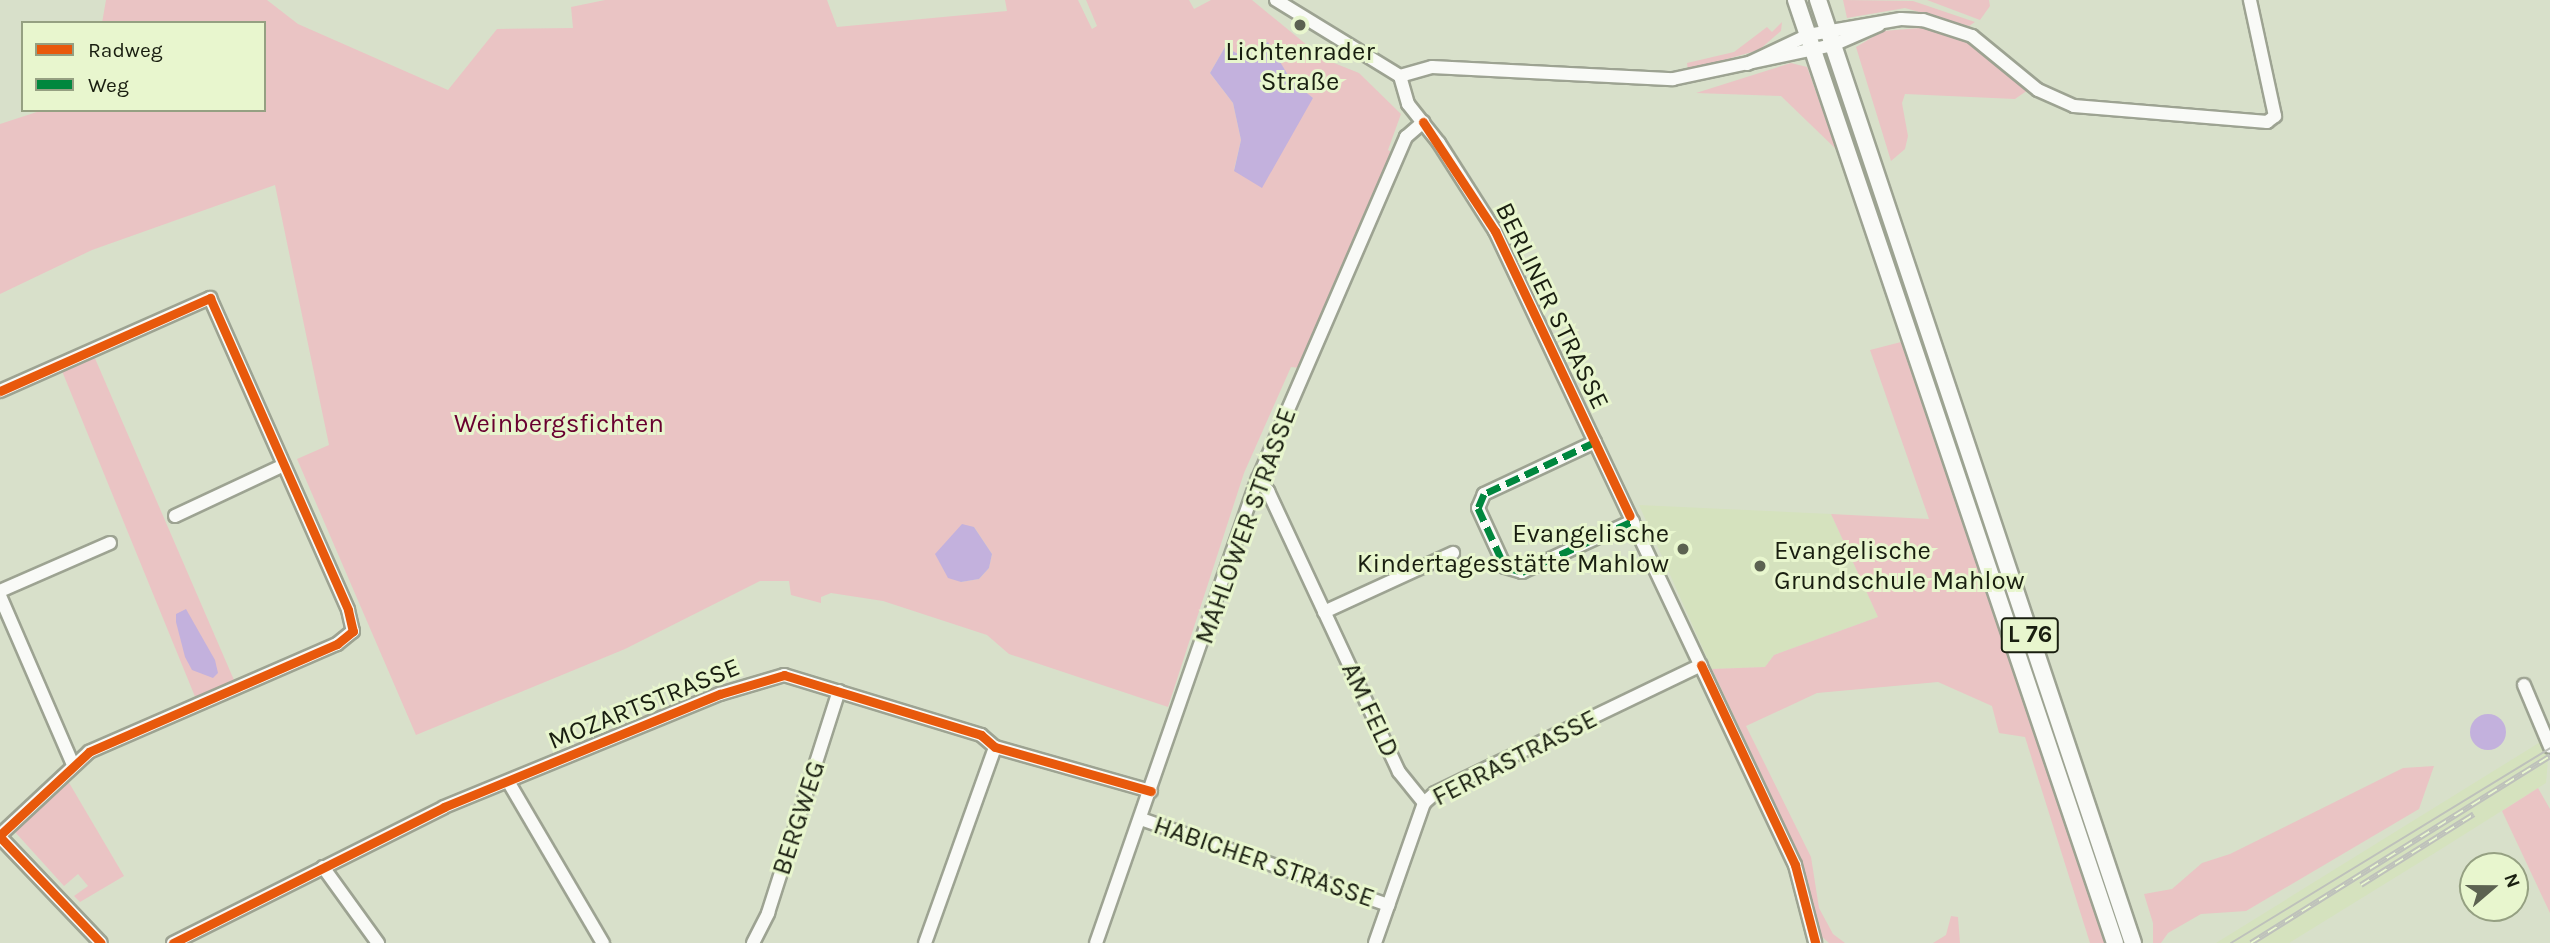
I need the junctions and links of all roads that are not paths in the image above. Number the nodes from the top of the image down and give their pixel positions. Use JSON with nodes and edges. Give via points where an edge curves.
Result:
{"nodes":[{"id":1,"x":1276,"y":0,"type":"edge"},
{"id":2,"x":1796,"y":0,"type":"edge"},
{"id":3,"x":1818,"y":0,"type":"edge"},
{"id":4,"x":2250,"y":0,"type":"edge"},
{"id":5,"x":1831,"y":38,"type":"junction"},
{"id":6,"x":1810,"y":43,"type":"junction"},
{"id":7,"x":1400,"y":76,"type":"junction"},
{"id":8,"x":1423,"y":122,"type":"junction"},
{"id":9,"x":0,"y":391,"type":"edge"},
{"id":10,"x":1595,"y":442,"type":"junction"},
{"id":11,"x":284,"y":466,"type":"junction"},
{"id":12,"x":1258,"y":479,"type":"junction"},
{"id":13,"x":175,"y":516,"type":"dead end"},
{"id":14,"x":1633,"y":521,"type":"junction"},
{"id":15,"x":110,"y":543,"type":"dead end"},
{"id":16,"x":1453,"y":553,"type":"dead end"},
{"id":17,"x":0,"y":591,"type":"edge"},
{"id":18,"x":0,"y":596,"type":"edge"},
{"id":19,"x":1324,"y":612,"type":"junction"},
{"id":20,"x":1701,"y":665,"type":"junction"},
{"id":21,"x":2524,"y":685,"type":"dead end"},
{"id":22,"x":839,"y":691,"type":"junction"},
{"id":23,"x":995,"y":747,"type":"junction"},
{"id":24,"x":2550,"y":747,"type":"edge"},
{"id":25,"x":73,"y":765,"type":"junction"},
{"id":26,"x":509,"y":783,"type":"junction"},
{"id":27,"x":1150,"y":792,"type":"junction"},
{"id":28,"x":1424,"y":803,"type":"junction"},
{"id":29,"x":1141,"y":819,"type":"junction"},
{"id":30,"x":0,"y":836,"type":"edge"},
{"id":31,"x":323,"y":867,"type":"junction"},
{"id":32,"x":1388,"y":905,"type":"junction"},
{"id":33,"x":101,"y":943,"type":"edge"},
{"id":34,"x":173,"y":943,"type":"edge"},
{"id":35,"x":378,"y":943,"type":"edge"},
{"id":36,"x":603,"y":943,"type":"edge"},
{"id":37,"x":753,"y":943,"type":"edge"},
{"id":38,"x":925,"y":943,"type":"edge"},
{"id":39,"x":1096,"y":943,"type":"edge"},
{"id":40,"x":1375,"y":943,"type":"edge"},
{"id":41,"x":1814,"y":943,"type":"edge"},
{"id":42,"x":1820,"y":943,"type":"edge"},
{"id":43,"x":2115,"y":943,"type":"edge"},
{"id":44,"x":2133,"y":943,"type":"edge"}],
"edges":[{"from":1,"to":7,"type":"street"},
{"from":2,"to":6,"type":"main road","number":"L 76"},
{"from":3,"to":5,"type":"main road","number":"L 76"},
{"from":4,"to":5,"type":"street","via":[[2275,116],[2251,122],[2074,106],[2038,90],[1983,42],[1958,29],[1912,19]]},
{"from":5,"to":6,"type":"street"},
{"from":5,"to":44,"type":"main road","number":"L 76"},
{"from":6,"to":7,"type":"street","via":[[1747,64],[1673,79],[1432,66]]},
{"from":6,"to":43,"type":"main road","number":"L 76"},
{"from":7,"to":8,"type":"street","name":"BERLINER STRASSE","via":[[1403,96]]},
{"from":8,"to":10,"type":"street","name":"BERLINER STRASSE","via":[[1495,231]]},
{"from":8,"to":12,"type":"street","name":"MAHLOWER STRASSE","via":[[1406,137]]},
{"from":9,"to":11,"type":"street","via":[[210,298]]},
{"from":10,"to":14,"type":"street","name":"BERLINER STRASSE"},
{"from":10,"to":14,"type":"street","name":"BERLINER STRASSE","via":[[1484,494],[1478,508],[1505,567],[1522,572]]},
{"from":11,"to":13,"type":"street"},
{"from":11,"to":25,"type":"street","via":[[353,631],[337,644],[108,743]]},
{"from":12,"to":19,"type":"street","name":"AM FELD","via":[[1268,491]]},
{"from":12,"to":27,"type":"street","name":"MAHLOWER STRASSE"},
{"from":14,"to":20,"type":"street","name":"BERLINER STRASSE"},
{"from":15,"to":17,"type":"street"},
{"from":16,"to":19,"type":"street"},
{"from":18,"to":25,"type":"street"},
{"from":19,"to":28,"type":"street","name":"AM FELD","via":[[1399,772]]},
{"from":20,"to":28,"type":"street","name":"FERRASTRASSE","via":[[1435,793]]},
{"from":20,"to":41,"type":"street","name":"BERLINER STRASSE","via":[[1795,865]]},
{"from":21,"to":24,"type":"street"},
{"from":22,"to":23,"type":"street","name":"MOZARTSTRASSE","via":[[981,735]]},
{"from":22,"to":26,"type":"street","name":"MOZARTSTRASSE","via":[[784,675],[756,681]]},
{"from":22,"to":37,"type":"street","name":"BERGWEG","via":[[768,913]]},
{"from":23,"to":27,"type":"street","name":"MOZARTSTRASSE"},
{"from":23,"to":38,"type":"street"},
{"from":25,"to":30,"type":"street"},
{"from":26,"to":31,"type":"street","name":"MOZARTSTRASSE","via":[[444,807]]},
{"from":26,"to":36,"type":"street"},
{"from":27,"to":29,"type":"street","name":"MAHLOWER STRASSE"},
{"from":28,"to":32,"type":"street","name":"FERRASTRASSE"},
{"from":29,"to":32,"type":"street","name":"HABICHER STRASSE"},
{"from":29,"to":39,"type":"street","name":"MAHLOWER STRASSE"},
{"from":30,"to":33,"type":"street"},
{"from":31,"to":34,"type":"street","name":"MOZARTSTRASSE"},
{"from":31,"to":35,"type":"street"},
{"from":32,"to":40,"type":"street","name":"FERRASTRASSE"},
{"from":41,"to":42,"type":"street","name":"BERLINER STRASSE"}]}
